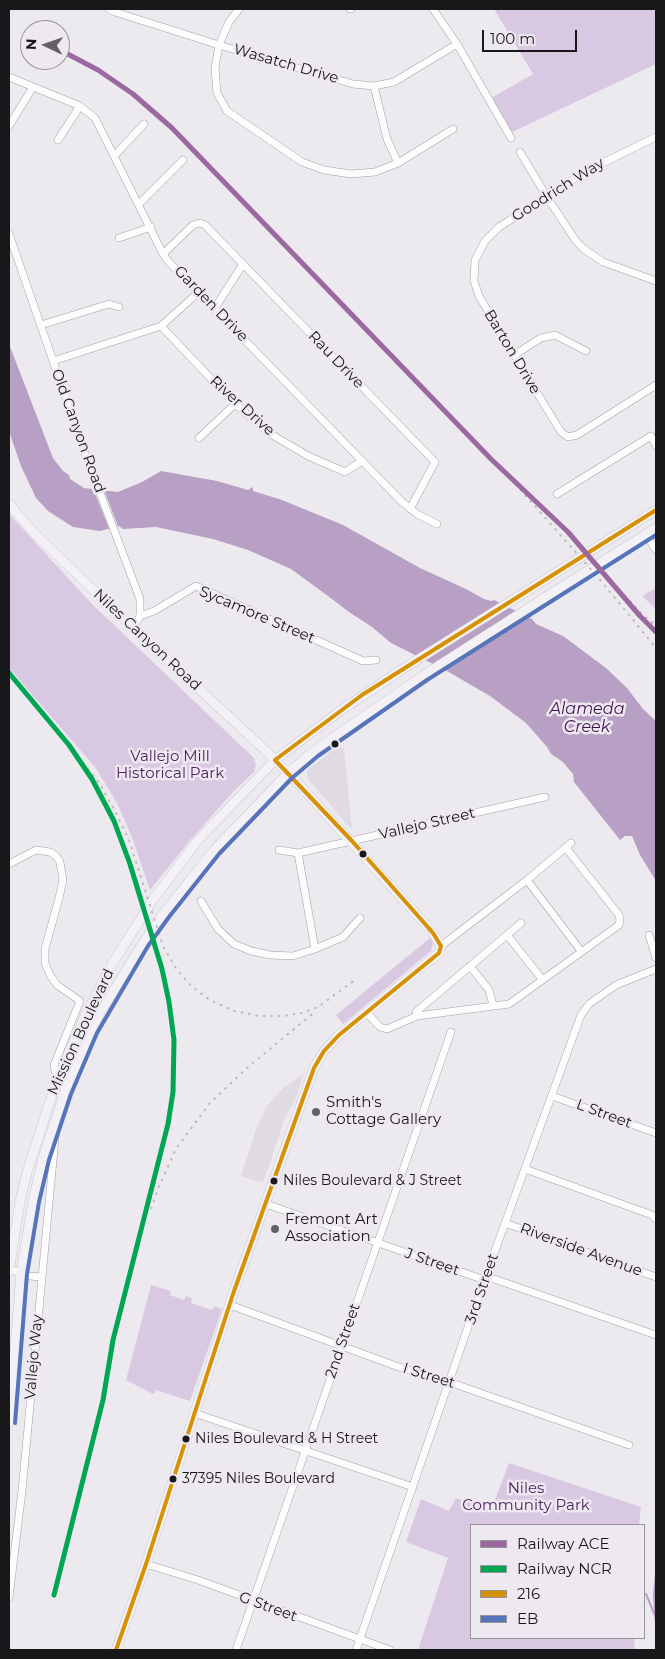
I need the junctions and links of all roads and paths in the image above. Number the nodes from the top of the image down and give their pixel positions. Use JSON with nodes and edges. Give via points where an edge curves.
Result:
{"nodes":[{"id":1,"x":240,"y":9,"type":"edge"},
{"id":2,"x":433,"y":9,"type":"edge"},
{"id":3,"x":114,"y":10,"type":"edge"},
{"id":4,"x":457,"y":44,"type":"junction"},
{"id":5,"x":219,"y":45,"type":"junction"},
{"id":6,"x":9,"y":77,"type":"edge"},
{"id":7,"x":374,"y":86,"type":"junction"},
{"id":8,"x":33,"y":87,"type":"junction"},
{"id":9,"x":80,"y":106,"type":"junction"},
{"id":10,"x":144,"y":124,"type":"dead end"},
{"id":11,"x":9,"y":126,"type":"edge"},
{"id":12,"x":453,"y":129,"type":"dead end"},
{"id":13,"x":656,"y":137,"type":"edge"},
{"id":14,"x":512,"y":138,"type":"dead end"},
{"id":15,"x":58,"y":140,"type":"dead end"},
{"id":16,"x":520,"y":152,"type":"dead end"},
{"id":17,"x":115,"y":155,"type":"junction"},
{"id":18,"x":183,"y":160,"type":"dead end"},
{"id":19,"x":398,"y":163,"type":"junction"},
{"id":20,"x":547,"y":197,"type":"junction"},
{"id":21,"x":139,"y":204,"type":"junction"},
{"id":22,"x":151,"y":227,"type":"junction"},
{"id":23,"x":9,"y":234,"type":"edge"},
{"id":24,"x":119,"y":238,"type":"dead end"},
{"id":25,"x":163,"y":254,"type":"junction"},
{"id":26,"x":475,"y":260,"type":"joint"},
{"id":27,"x":242,"y":264,"type":"junction"},
{"id":28,"x":656,"y":281,"type":"edge"},
{"id":29,"x":199,"y":292,"type":"junction"},
{"id":30,"x":119,"y":307,"type":"dead end"},
{"id":31,"x":216,"y":308,"type":"junction"},
{"id":32,"x":41,"y":325,"type":"junction"},
{"id":33,"x":161,"y":326,"type":"junction"},
{"id":34,"x":586,"y":351,"type":"dead end"},
{"id":35,"x":514,"y":355,"type":"junction"},
{"id":36,"x":53,"y":361,"type":"junction"},
{"id":37,"x":656,"y":385,"type":"edge"},
{"id":38,"x":235,"y":404,"type":"junction"},
{"id":39,"x":199,"y":438,"type":"dead end"},
{"id":40,"x":656,"y":446,"type":"edge"},
{"id":41,"x":362,"y":461,"type":"junction"},
{"id":42,"x":557,"y":494,"type":"dead end"},
{"id":43,"x":9,"y":504,"type":"edge"},
{"id":44,"x":410,"y":509,"type":"junction"},
{"id":45,"x":656,"y":510,"type":"edge"},
{"id":46,"x":437,"y":524,"type":"dead end"},
{"id":47,"x":656,"y":528,"type":"edge"},
{"id":48,"x":646,"y":534,"type":"junction"},
{"id":49,"x":656,"y":550,"type":"edge"},
{"id":50,"x":140,"y":616,"type":"junction"},
{"id":51,"x":134,"y":628,"type":"junction"},
{"id":52,"x":376,"y":660,"type":"dead end"},
{"id":53,"x":275,"y":760,"type":"junction"},
{"id":54,"x":288,"y":773,"type":"junction"},
{"id":55,"x":545,"y":797,"type":"dead end"},
{"id":56,"x":352,"y":841,"type":"junction"},
{"id":57,"x":279,"y":850,"type":"dead end"},
{"id":58,"x":298,"y":853,"type":"junction"},
{"id":59,"x":9,"y":864,"type":"edge"},
{"id":60,"x":527,"y":880,"type":"junction"},
{"id":61,"x":201,"y":901,"type":"dead end"},
{"id":62,"x":360,"y":918,"type":"dead end"},
{"id":63,"x":521,"y":923,"type":"dead end"},
{"id":64,"x":506,"y":935,"type":"junction"},
{"id":65,"x":649,"y":935,"type":"dead end"},
{"id":66,"x":441,"y":946,"type":"junction"},
{"id":67,"x":315,"y":949,"type":"junction"},
{"id":68,"x":581,"y":952,"type":"junction"},
{"id":69,"x":656,"y":958,"type":"edge"},
{"id":70,"x":470,"y":966,"type":"junction"},
{"id":71,"x":656,"y":969,"type":"edge"},
{"id":72,"x":542,"y":979,"type":"junction"},
{"id":73,"x":493,"y":1005,"type":"junction"},
{"id":74,"x":366,"y":1012,"type":"junction"},
{"id":75,"x":416,"y":1016,"type":"junction"},
{"id":76,"x":451,"y":1032,"type":"dead end"},
{"id":77,"x":59,"y":1074,"type":"junction"},
{"id":78,"x":66,"y":1092,"type":"junction"},
{"id":79,"x":552,"y":1096,"type":"junction"},
{"id":80,"x":57,"y":1116,"type":"junction"},
{"id":81,"x":656,"y":1133,"type":"edge"},
{"id":82,"x":34,"y":1145,"type":"junction"},
{"id":83,"x":46,"y":1149,"type":"junction"},
{"id":84,"x":525,"y":1169,"type":"junction"},
{"id":85,"x":266,"y":1204,"type":"junction"},
{"id":86,"x":656,"y":1219,"type":"edge"},
{"id":87,"x":505,"y":1223,"type":"junction"},
{"id":88,"x":377,"y":1242,"type":"junction"},
{"id":89,"x":9,"y":1270,"type":"edge"},
{"id":90,"x":21,"y":1273,"type":"junction"},
{"id":91,"x":42,"y":1277,"type":"junction"},
{"id":92,"x":656,"y":1277,"type":"edge"},
{"id":93,"x":485,"y":1278,"type":"junction"},
{"id":94,"x":230,"y":1305,"type":"junction"},
{"id":95,"x":656,"y":1335,"type":"edge"},
{"id":96,"x":342,"y":1346,"type":"junction"},
{"id":97,"x":450,"y":1382,"type":"junction"},
{"id":98,"x":194,"y":1413,"type":"junction"},
{"id":99,"x":9,"y":1422,"type":"edge"},
{"id":100,"x":629,"y":1445,"type":"dead end"},
{"id":101,"x":306,"y":1450,"type":"junction"},
{"id":102,"x":413,"y":1487,"type":"junction"},
{"id":103,"x":146,"y":1564,"type":"junction"},
{"id":104,"x":9,"y":1598,"type":"edge"},
{"id":105,"x":253,"y":1602,"type":"junction"},
{"id":106,"x":360,"y":1640,"type":"junction"},
{"id":107,"x":116,"y":1650,"type":"edge"},
{"id":108,"x":236,"y":1650,"type":"edge"},
{"id":109,"x":356,"y":1650,"type":"edge"},
{"id":110,"x":390,"y":1650,"type":"edge"}],
"edges":[{"from":1,"to":5,"type":"street","via":[[229,22]]},
{"from":2,"to":4,"type":"street"},
{"from":3,"to":5,"type":"street","name":"Wasatch Drive"},
{"from":4,"to":7,"type":"street","name":"Wasatch Drive","via":[[394,82]]},
{"from":4,"to":14,"type":"street"},
{"from":5,"to":7,"type":"street","name":"Wasatch Drive","via":[[353,84]]},
{"from":5,"to":19,"type":"street","via":[[215,68],[217,93],[227,111],[302,162],[324,170],[351,174],[375,172]]},
{"from":6,"to":8,"type":"street","name":"Garden Drive"},
{"from":7,"to":19,"type":"street","via":[[387,139]]},
{"from":8,"to":9,"type":"street","name":"Garden Drive"},
{"from":8,"to":11,"type":"street"},
{"from":9,"to":15,"type":"street"},
{"from":9,"to":17,"type":"street","name":"Garden Drive","via":[[95,118]]},
{"from":10,"to":17,"type":"street"},
{"from":12,"to":19,"type":"street"},
{"from":13,"to":20,"type":"street","name":"Goodrich Way","via":[[584,172]]},
{"from":16,"to":20,"type":"street"},
{"from":17,"to":21,"type":"street","name":"Garden Drive"},
{"from":18,"to":21,"type":"street"},
{"from":20,"to":26,"type":"street","name":"Goodrich Way","via":[[499,227],[485,241]]},
{"from":20,"to":28,"type":"street","via":[[576,240],[592,256]]},
{"from":21,"to":22,"type":"street","name":"Garden Drive"},
{"from":22,"to":24,"type":"street"},
{"from":22,"to":25,"type":"street","name":"Garden Drive"},
{"from":23,"to":32,"type":"street","name":"Old Canyon Road"},
{"from":25,"to":27,"type":"street","name":"Rau Drive","via":[[197,221],[205,225]]},
{"from":25,"to":29,"type":"street","name":"Garden Drive"},
{"from":26,"to":35,"type":"street","name":"Barton Drive","via":[[474,281],[479,296]]},
{"from":27,"to":31,"type":"street"},
{"from":27,"to":44,"type":"street","name":"Rau Drive","via":[[435,462]]},
{"from":29,"to":31,"type":"street","name":"Garden Drive"},
{"from":29,"to":33,"type":"street"},
{"from":30,"to":32,"type":"street","via":[[109,304]]},
{"from":31,"to":41,"type":"street","name":"Garden Drive"},
{"from":32,"to":36,"type":"street","name":"Old Canyon Road"},
{"from":33,"to":36,"type":"street"},
{"from":33,"to":38,"type":"street","name":"River Drive"},
{"from":34,"to":35,"type":"street","via":[[555,335],[541,338]]},
{"from":35,"to":37,"type":"street","name":"Barton Drive","via":[[560,432],[568,437],[577,435]]},
{"from":36,"to":50,"type":"street","name":"Old Canyon Road","via":[[140,599]]},
{"from":38,"to":39,"type":"street"},
{"from":38,"to":41,"type":"street","name":"River Drive","via":[[269,433],[308,456],[345,472]]},
{"from":40,"to":42,"type":"street","via":[[651,436]]},
{"from":41,"to":44,"type":"street","name":"Garden Drive"},
{"from":43,"to":51,"type":"main road","name":"Niles Canyon Road","via":[[33,532]]},
{"from":44,"to":46,"type":"street","name":"Garden Drive"},
{"from":45,"to":53,"type":"main road","name":"Mission Boulevard","via":[[406,667]]},
{"from":47,"to":48,"type":"main road","name":"Mission Boulevard"},
{"from":48,"to":49,"type":"street"},
{"from":48,"to":54,"type":"main road","name":"Mission Boulevard","via":[[424,675],[314,750]]},
{"from":50,"to":51,"type":"street"},
{"from":50,"to":52,"type":"street","name":"Sycamore Street","via":[[196,586],[364,661]]},
{"from":51,"to":53,"type":"main road","name":"Niles Canyon Road"},
{"from":53,"to":54,"type":"main road","name":"Niles Canyon Road"},
{"from":53,"to":77,"type":"main road","name":"Mission Boulevard","via":[[198,840],[152,901],[103,981]]},
{"from":54,"to":56,"type":"main road","name":"Niles Canyon Road"},
{"from":54,"to":78,"type":"main road","name":"Mission Boulevard","via":[[214,850],[143,943],[101,1011]]},
{"from":55,"to":56,"type":"street","name":"Vallejo Street"},
{"from":56,"to":58,"type":"street","name":"Vallejo Street"},
{"from":56,"to":66,"type":"main road","name":"Niles Canyon Road","via":[[430,929]]},
{"from":57,"to":58,"type":"street","name":"Vallejo Street"},
{"from":58,"to":67,"type":"street"},
{"from":59,"to":77,"type":"street","via":[[36,850],[50,852],[60,862],[63,880],[45,949],[46,963],[57,985],[80,1001],[55,1062],[54,1069]]},
{"from":60,"to":66,"type":"street"},
{"from":60,"to":68,"type":"street"},
{"from":60,"to":68,"type":"street","via":[[569,846],[620,920],[619,925]]},
{"from":61,"to":67,"type":"street","via":[[218,929],[234,944],[270,956],[293,956]]},
{"from":62,"to":67,"type":"street","via":[[343,937]]},
{"from":63,"to":64,"type":"street"},
{"from":64,"to":70,"type":"street"},
{"from":64,"to":72,"type":"street"},
{"from":65,"to":69,"type":"street"},
{"from":66,"to":74,"type":"main road","via":[[439,953]]},
{"from":68,"to":72,"type":"street"},
{"from":70,"to":73,"type":"street","via":[[489,990]]},
{"from":70,"to":75,"type":"street","via":[[416,1012]]},
{"from":71,"to":79,"type":"street","name":"3rd Street","via":[[616,985],[585,1009]]},
{"from":72,"to":73,"type":"street","via":[[509,1004]]},
{"from":73,"to":75,"type":"street"},
{"from":74,"to":75,"type":"street","via":[[380,1027],[388,1029]]},
{"from":74,"to":85,"type":"main road","via":[[332,1042],[314,1068]]},
{"from":76,"to":88,"type":"street","name":"2nd Street"},
{"from":77,"to":78,"type":"street"},
{"from":77,"to":82,"type":"main road","name":"Mission Boulevard"},
{"from":78,"to":80,"type":"main road","name":"Mission Boulevard"},
{"from":79,"to":81,"type":"street","name":"L Street"},
{"from":79,"to":84,"type":"street","name":"3rd Street"},
{"from":80,"to":83,"type":"main road","name":"Mission Boulevard"},
{"from":80,"to":91,"type":"street","name":"Vallejo Way"},
{"from":82,"to":83,"type":"main road"},
{"from":82,"to":89,"type":"main road","name":"Mission Boulevard","via":[[20,1201]]},
{"from":83,"to":90,"type":"main road","name":"Mission Boulevard"},
{"from":84,"to":86,"type":"street"},
{"from":84,"to":87,"type":"street","name":"3rd Street"},
{"from":85,"to":88,"type":"street","name":"J Street"},
{"from":85,"to":94,"type":"main road"},
{"from":87,"to":92,"type":"street","name":"Riverside Avenue"},
{"from":87,"to":93,"type":"street","name":"3rd Street"},
{"from":88,"to":93,"type":"street","name":"J Street"},
{"from":88,"to":96,"type":"street","name":"2nd Street"},
{"from":89,"to":90,"type":"street"},
{"from":90,"to":91,"type":"street"},
{"from":90,"to":99,"type":"main road","name":"Mission Boulevard"},
{"from":91,"to":104,"type":"street","name":"Vallejo Way"},
{"from":93,"to":95,"type":"street","name":"J Street"},
{"from":93,"to":97,"type":"street","name":"3rd Street"},
{"from":94,"to":96,"type":"street","name":"I Street"},
{"from":94,"to":98,"type":"main road"},
{"from":96,"to":97,"type":"street","name":"I Street"},
{"from":96,"to":101,"type":"street","name":"2nd Street"},
{"from":97,"to":100,"type":"street","name":"I Street"},
{"from":97,"to":102,"type":"street","name":"3rd Street"},
{"from":98,"to":101,"type":"street"},
{"from":98,"to":103,"type":"main road"},
{"from":101,"to":102,"type":"street"},
{"from":101,"to":105,"type":"street","name":"2nd Street"},
{"from":102,"to":106,"type":"street","name":"3rd Street"},
{"from":103,"to":105,"type":"street","name":"G Street"},
{"from":103,"to":107,"type":"main road"},
{"from":105,"to":106,"type":"street","name":"G Street"},
{"from":105,"to":108,"type":"street","name":"2nd Street"},
{"from":106,"to":109,"type":"street","name":"3rd Street"},
{"from":106,"to":110,"type":"street","name":"G Street"}]}
